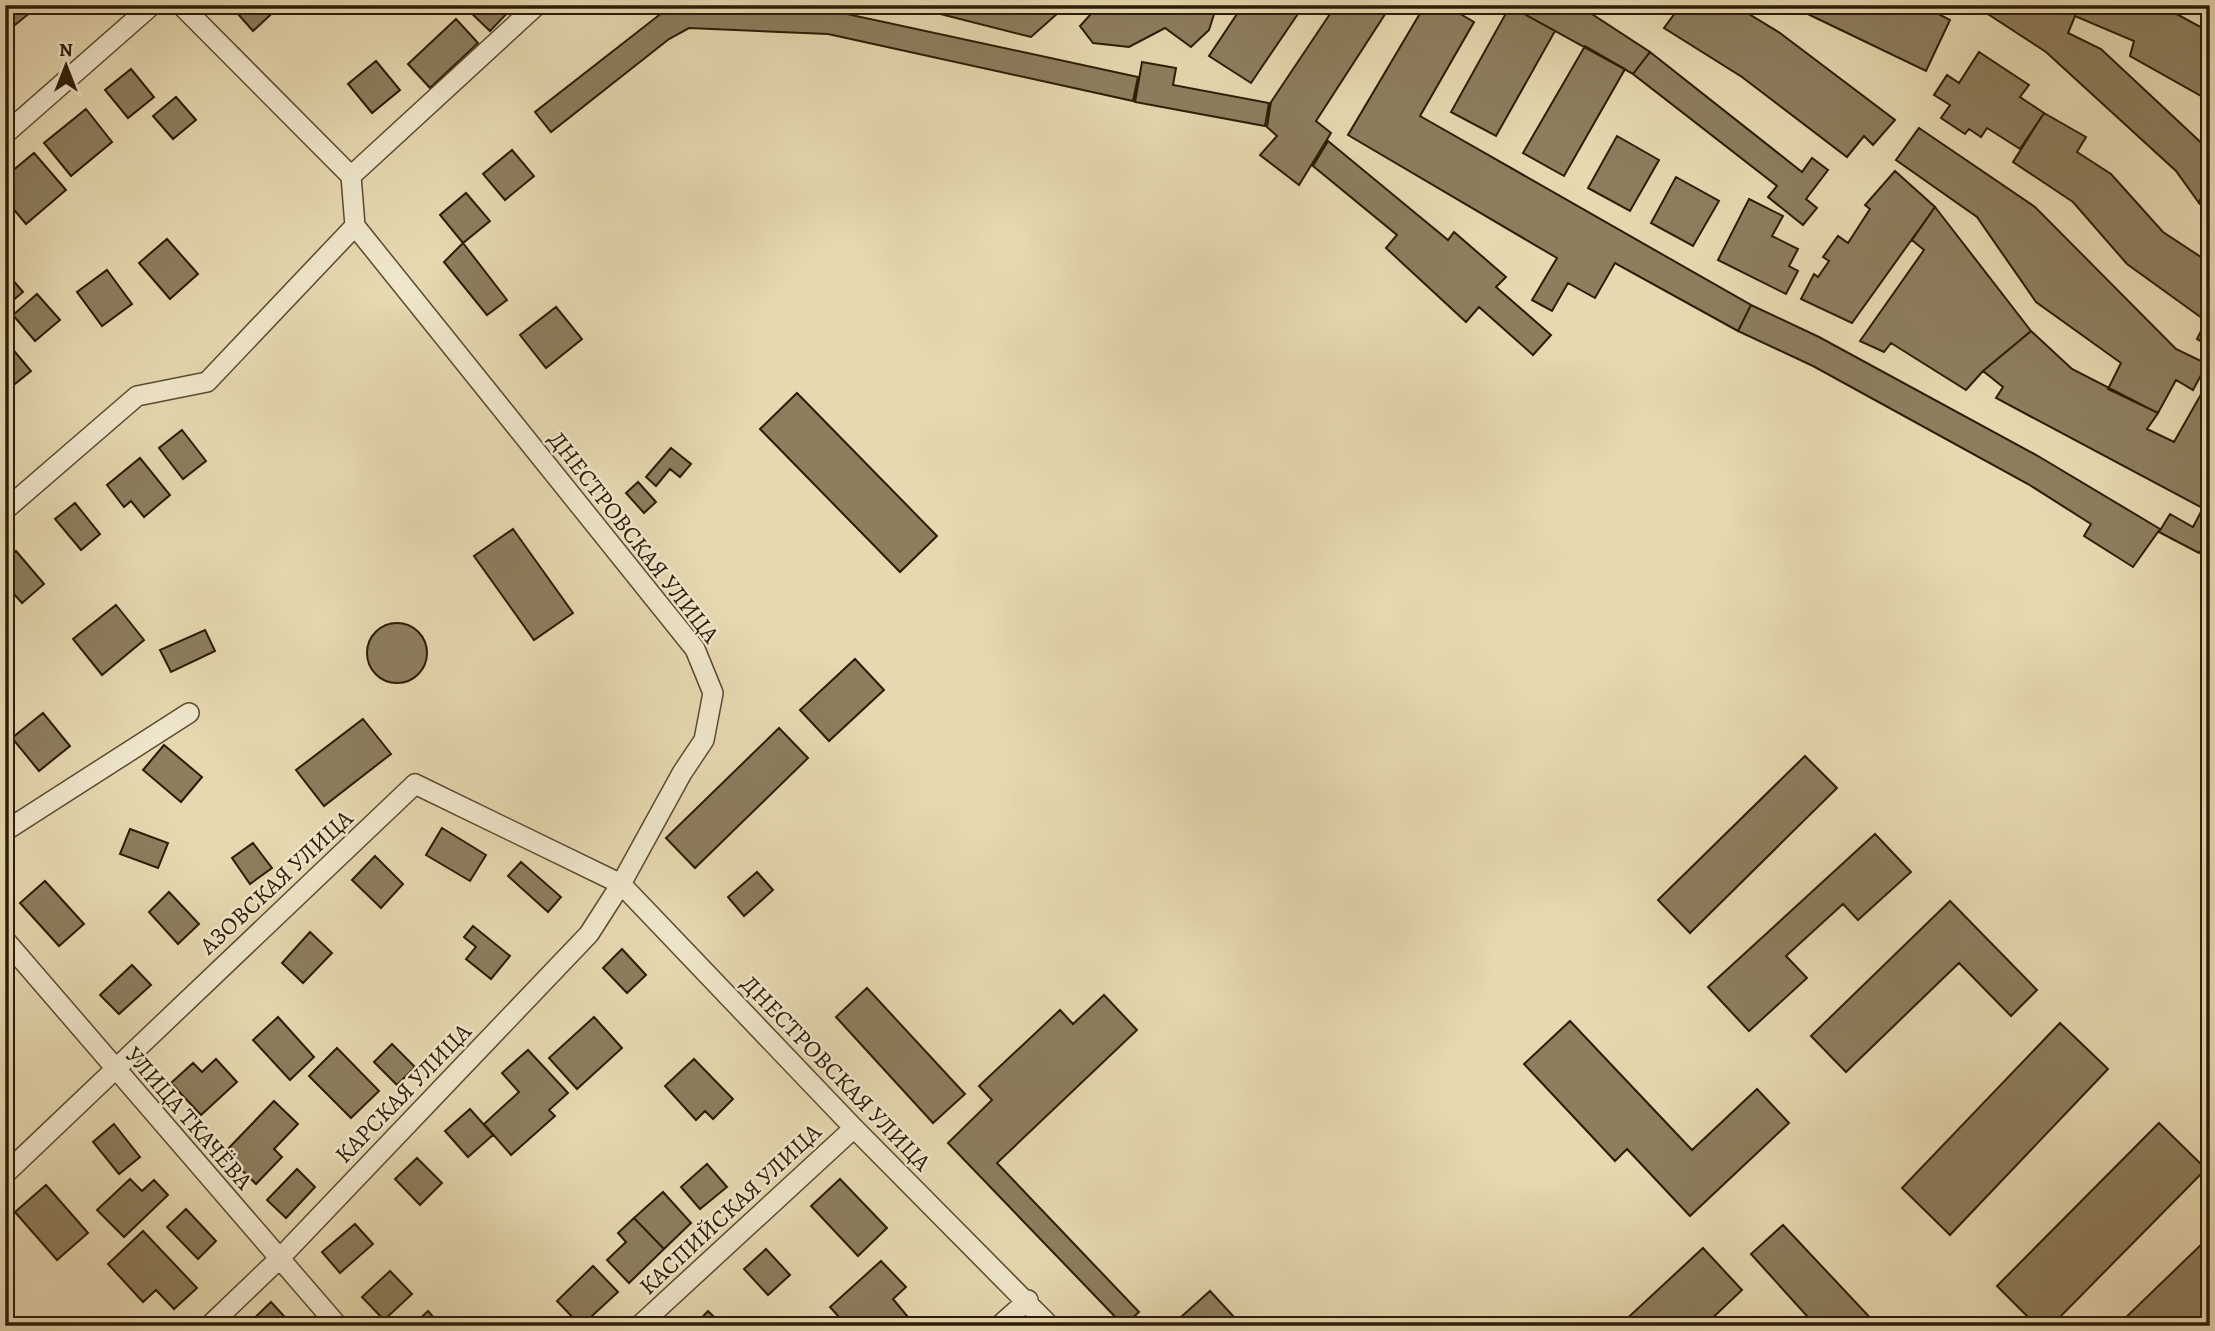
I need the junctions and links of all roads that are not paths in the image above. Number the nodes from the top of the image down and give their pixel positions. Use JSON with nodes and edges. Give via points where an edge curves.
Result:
{"nodes":[{"id":1,"x":152,"y":5,"type":"edge"},
{"id":2,"x":181,"y":5,"type":"edge"},
{"id":3,"x":537,"y":5,"type":"edge"},
{"id":4,"x":5,"y":134,"type":"edge"},
{"id":5,"x":351,"y":176,"type":"junction"},
{"id":6,"x":355,"y":226,"type":"junction"},
{"id":7,"x":5,"y":510,"type":"edge"},
{"id":8,"x":189,"y":713,"type":"dead end"},
{"id":9,"x":5,"y":831,"type":"edge"},
{"id":10,"x":621,"y":884,"type":"junction"},
{"id":11,"x":5,"y":940,"type":"edge"},
{"id":12,"x":114,"y":1070,"type":"junction"},
{"id":13,"x":854,"y":1128,"type":"junction"},
{"id":14,"x":5,"y":1174,"type":"edge"},
{"id":15,"x":279,"y":1259,"type":"junction"},
{"id":16,"x":1028,"y":1300,"type":"junction"},
{"id":17,"x":209,"y":1326,"type":"edge"},
{"id":18,"x":338,"y":1326,"type":"edge"},
{"id":19,"x":639,"y":1326,"type":"edge"},
{"id":20,"x":999,"y":1326,"type":"edge"},
{"id":21,"x":1050,"y":1326,"type":"edge"}],
"edges":[{"from":1,"to":4,"type":"street"},
{"from":2,"to":5,"type":"street"},
{"from":3,"to":5,"type":"street"},
{"from":5,"to":6,"type":"street"},
{"from":6,"to":7,"type":"street","via":[[206,382],[137,396]]},
{"from":6,"to":10,"type":"street","name":"ДНЕСТРОВСКАЯ УЛИЦА","via":[[695,649],[713,693],[704,740]]},
{"from":8,"to":9,"type":"street"},
{"from":10,"to":12,"type":"street","name":"АЗОВСКАЯ УЛИЦА","via":[[415,784]]},
{"from":10,"to":13,"type":"street","name":"ДНЕСТРОВСКАЯ УЛИЦА"},
{"from":10,"to":15,"type":"street","name":"КАРСКАЯ УЛИЦА","via":[[589,934]]},
{"from":11,"to":12,"type":"street","name":"УЛИЦА ТКАЧЁВА"},
{"from":12,"to":14,"type":"street","name":"АЗОВСКАЯ УЛИЦА"},
{"from":12,"to":15,"type":"street","name":"УЛИЦА ТКАЧЁВА"},
{"from":13,"to":16,"type":"street","name":"ДНЕСТРОВСКАЯ УЛИЦА"},
{"from":13,"to":19,"type":"street","name":"КАСПИЙСКАЯ УЛИЦА"},
{"from":15,"to":17,"type":"street","name":"КАРСКАЯ УЛИЦА"},
{"from":15,"to":18,"type":"street","name":"УЛИЦА ТКАЧЁВА"},
{"from":16,"to":20,"type":"street"},
{"from":16,"to":21,"type":"street","name":"ДНЕСТРОВСКАЯ УЛИЦА"}]}
